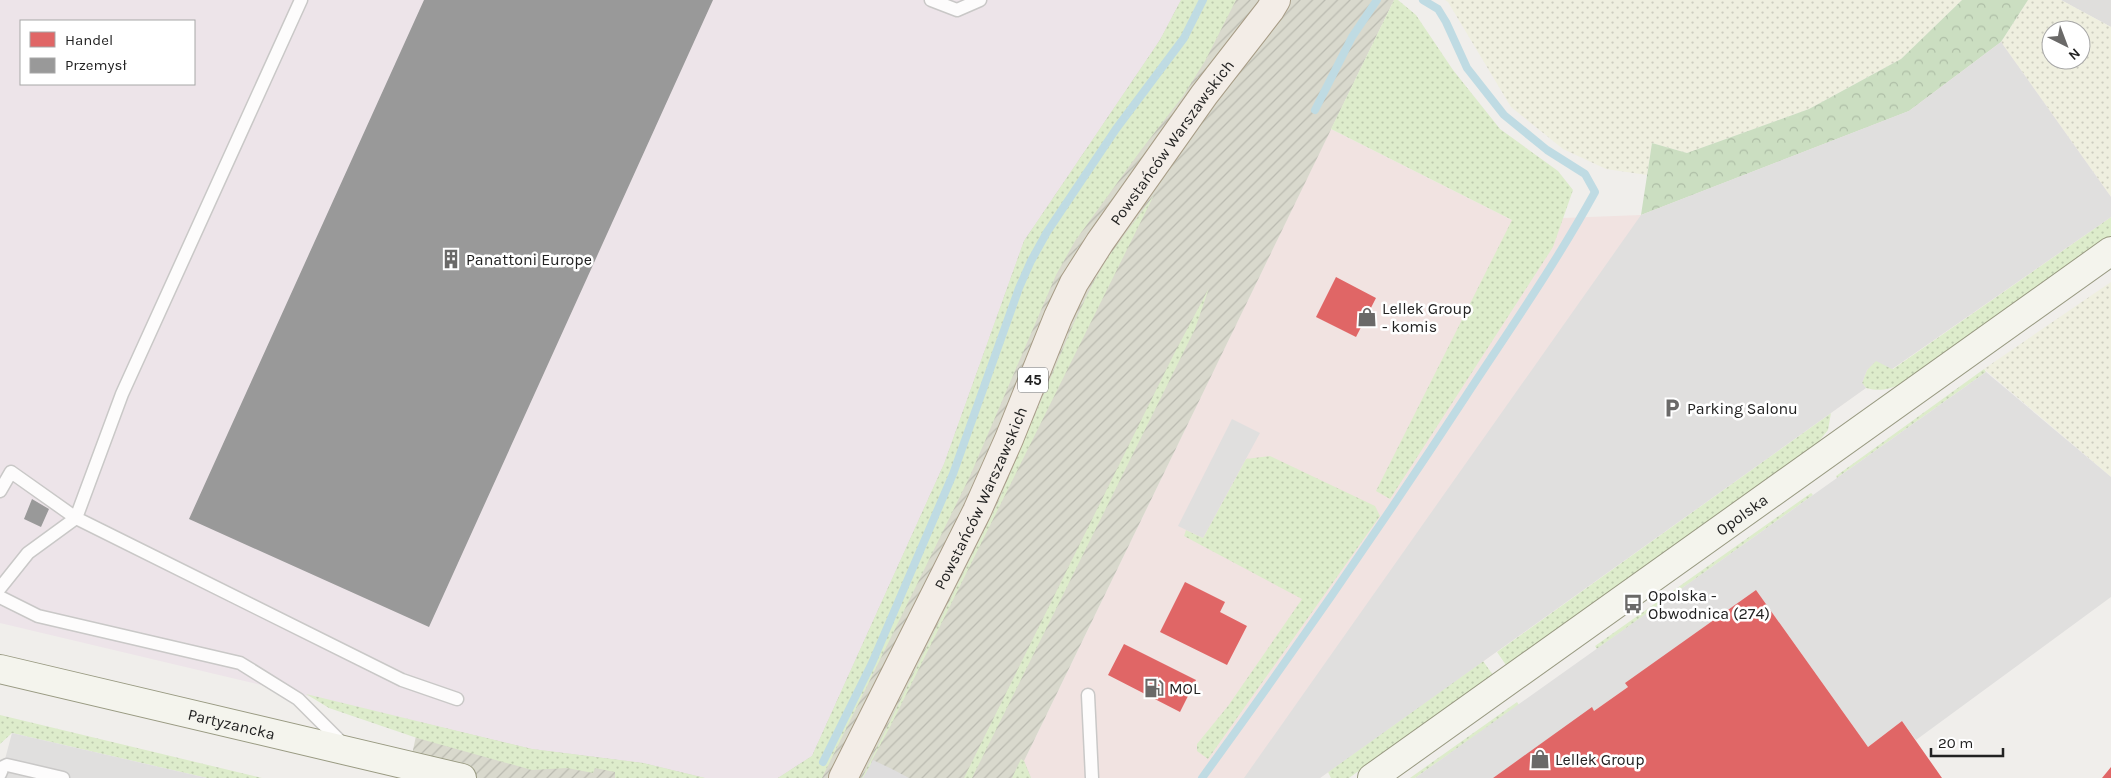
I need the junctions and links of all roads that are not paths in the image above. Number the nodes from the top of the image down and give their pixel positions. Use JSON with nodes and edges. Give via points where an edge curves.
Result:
{"nodes":[{"id":1,"x":301,"y":0,"type":"edge"},
{"id":2,"x":931,"y":0,"type":"edge"},
{"id":3,"x":980,"y":0,"type":"edge"},
{"id":4,"x":1276,"y":0,"type":"edge"},
{"id":5,"x":2111,"y":251,"type":"edge"},
{"id":6,"x":0,"y":491,"type":"edge"},
{"id":7,"x":76,"y":518,"type":"junction"},
{"id":8,"x":0,"y":588,"type":"edge"},
{"id":9,"x":0,"y":597,"type":"edge"},
{"id":10,"x":0,"y":670,"type":"edge"},
{"id":11,"x":1088,"y":695,"type":"dead end"},
{"id":12,"x":457,"y":699,"type":"dead end"},
{"id":13,"x":351,"y":752,"type":"junction"},
{"id":14,"x":0,"y":774,"type":"edge"},
{"id":15,"x":62,"y":778,"type":"edge"},
{"id":16,"x":462,"y":778,"type":"edge"},
{"id":17,"x":843,"y":778,"type":"edge"},
{"id":18,"x":1092,"y":778,"type":"edge"},
{"id":19,"x":1372,"y":778,"type":"edge"}],
"edges":[{"from":1,"to":7,"type":"lane","via":[[122,394]]},
{"from":2,"to":3,"type":"lane","via":[[957,10]]},
{"from":4,"to":17,"type":"main road","name":"Powstańców Warszawskich","number":"45","via":[[1204,95],[1074,283],[977,511]]},
{"from":5,"to":19,"type":"street","name":"Opolska"},
{"from":6,"to":7,"type":"lane","via":[[10,472]]},
{"from":7,"to":8,"type":"lane","via":[[28,553]]},
{"from":7,"to":12,"type":"lane","via":[[402,680]]},
{"from":9,"to":13,"type":"lane","via":[[38,616],[240,664],[298,699]]},
{"from":10,"to":13,"type":"street","name":"Partyzancka"},
{"from":11,"to":18,"type":"lane"},
{"from":13,"to":16,"type":"street","name":"Partyzancka"},
{"from":14,"to":15,"type":"lane","via":[[7,765]]}]}
